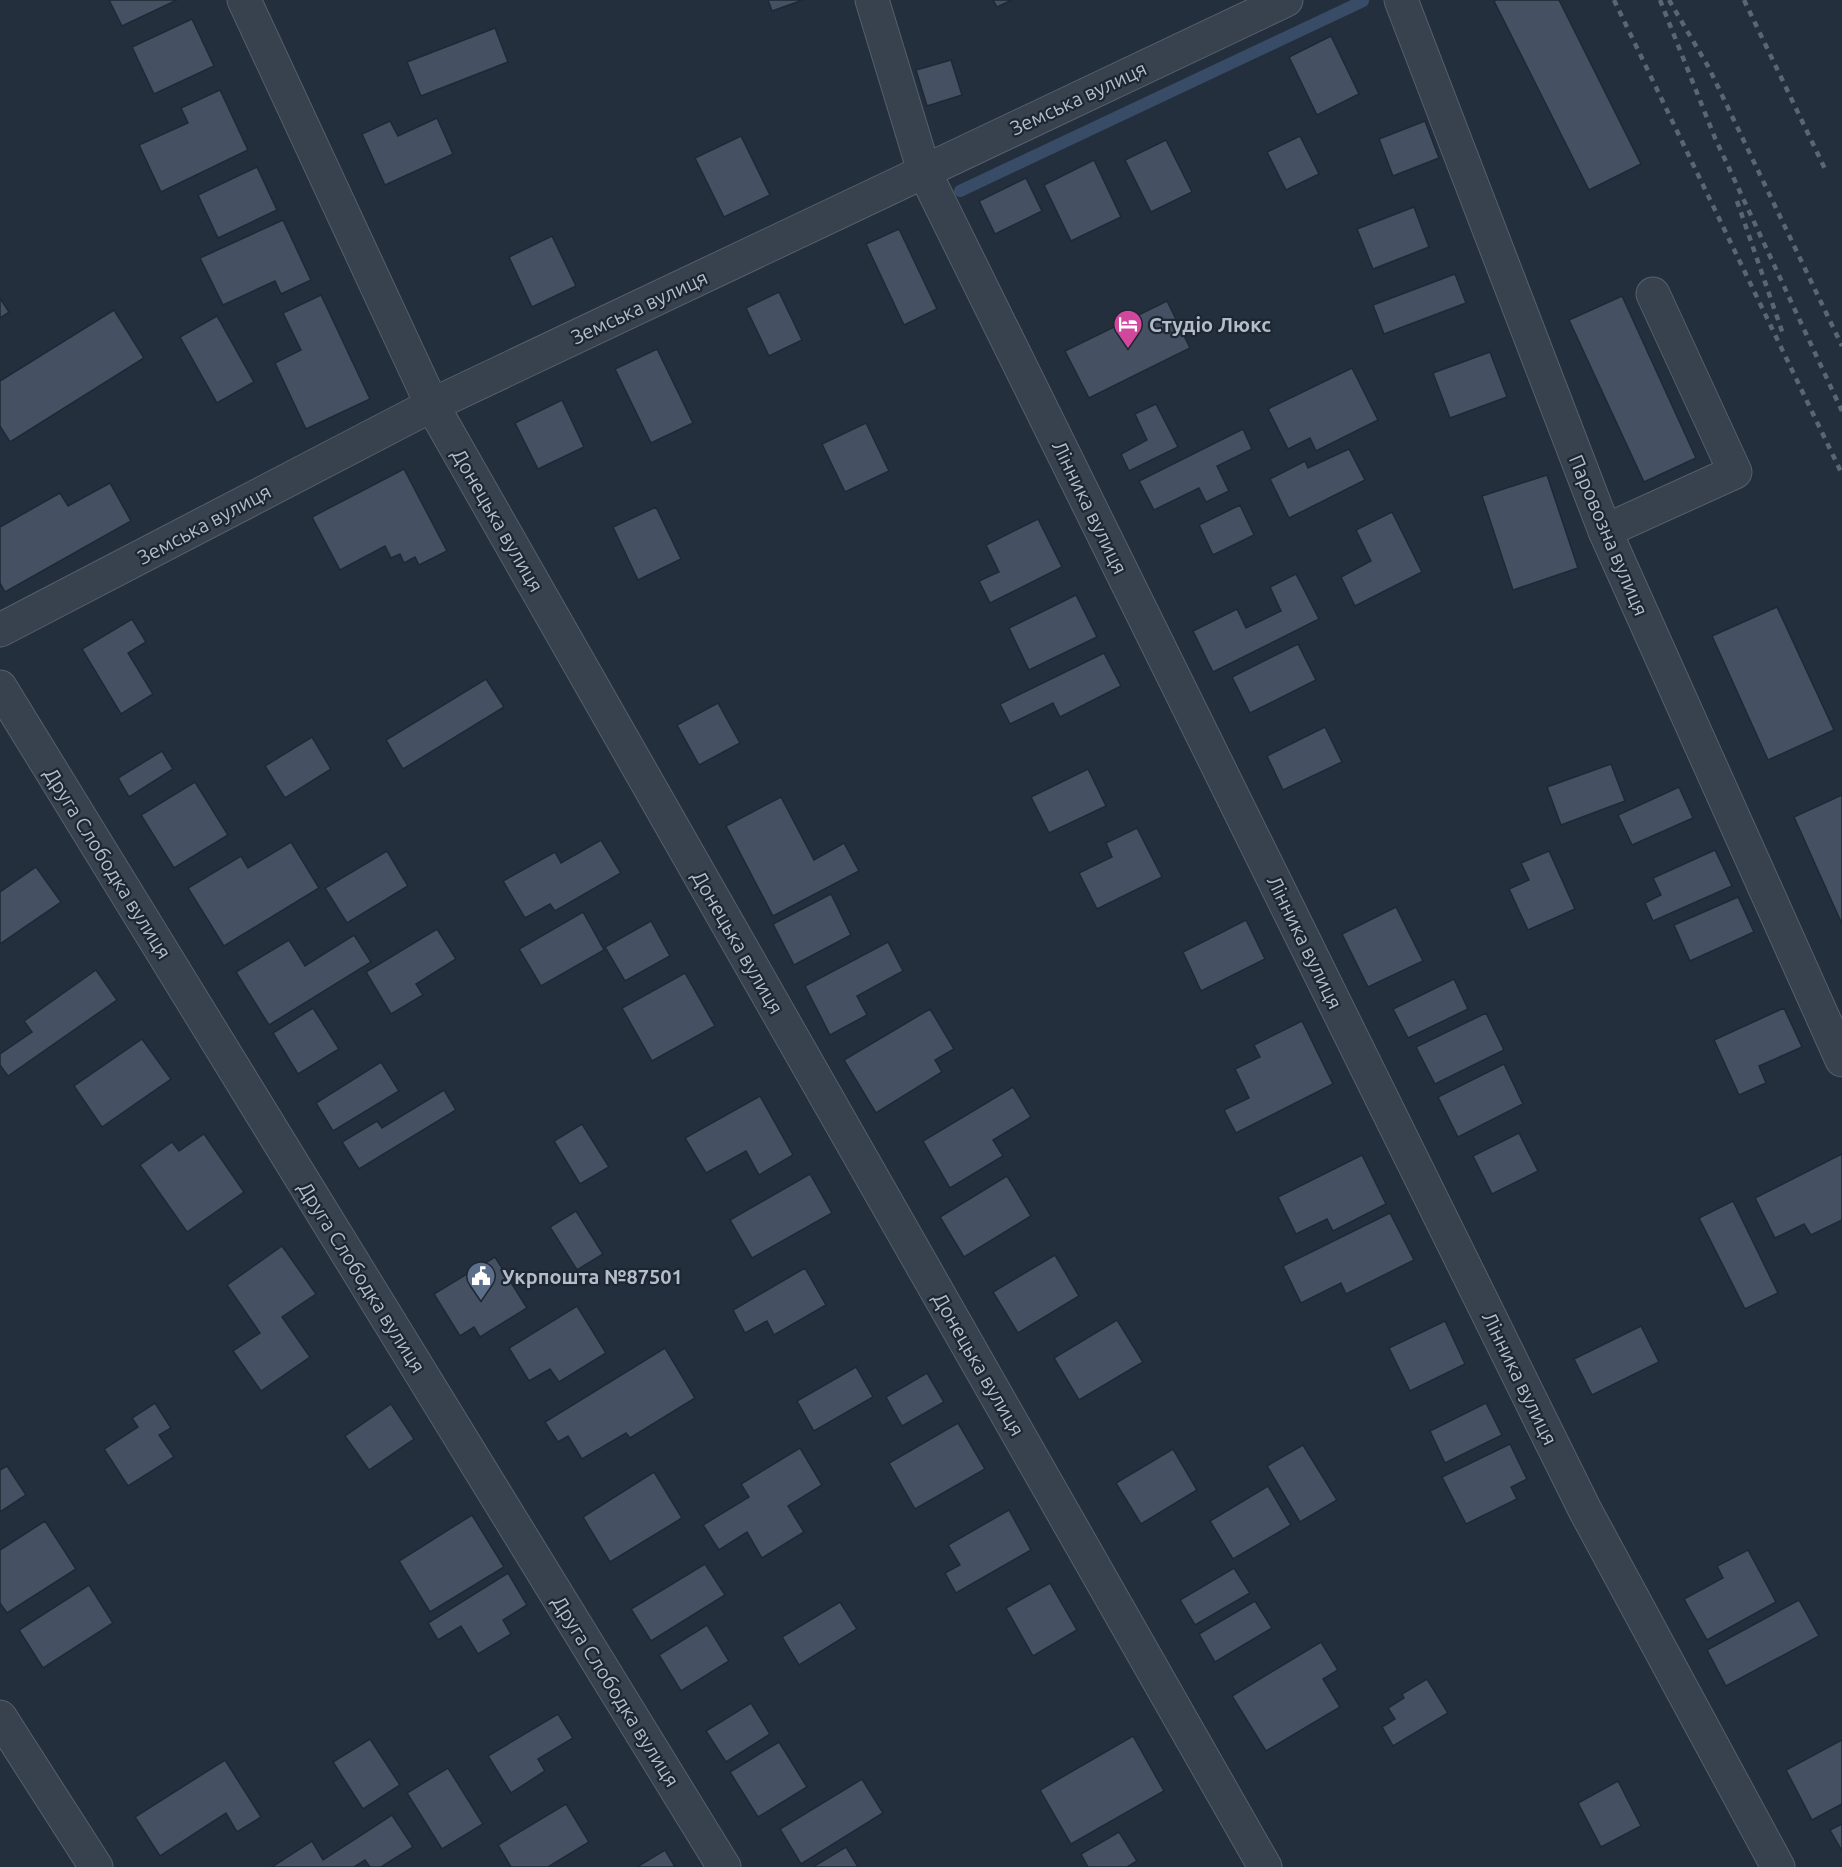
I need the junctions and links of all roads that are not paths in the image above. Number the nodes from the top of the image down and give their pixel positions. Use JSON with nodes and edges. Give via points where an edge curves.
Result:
{"nodes":[{"id":1,"x":244,"y":0,"type":"edge"},
{"id":2,"x":872,"y":0,"type":"edge"},
{"id":3,"x":1286,"y":0,"type":"edge"},
{"id":4,"x":1401,"y":0,"type":"edge"},
{"id":5,"x":924,"y":171,"type":"junction"},
{"id":6,"x":1653,"y":294,"type":"dead end"},
{"id":7,"x":432,"y":405,"type":"junction"},
{"id":8,"x":1605,"y":531,"type":"junction"},
{"id":9,"x":0,"y":630,"type":"edge"},
{"id":10,"x":0,"y":687,"type":"edge"},
{"id":11,"x":1842,"y":1060,"type":"edge"},
{"id":12,"x":0,"y":1718,"type":"edge"},
{"id":13,"x":96,"y":1867,"type":"edge"},
{"id":14,"x":724,"y":1867,"type":"edge"},
{"id":15,"x":1266,"y":1867,"type":"edge"},
{"id":16,"x":1778,"y":1867,"type":"edge"}],
"edges":[{"from":1,"to":7,"type":"street","name":"Донецька вулиця"},
{"from":2,"to":5,"type":"street","name":"Лінника вулиця"},
{"from":3,"to":5,"type":"street","name":"Земська вулиця"},
{"from":4,"to":8,"type":"street","name":"Паровозна вулиця"},
{"from":5,"to":7,"type":"street","name":"Земська вулиця"},
{"from":5,"to":16,"type":"street","name":"Лінника вулиця","via":[[1585,1510]]},
{"from":6,"to":8,"type":"street","via":[[1735,472]]},
{"from":7,"to":9,"type":"street","name":"Земська вулиця"},
{"from":7,"to":15,"type":"street","name":"Донецька вулиця"},
{"from":8,"to":11,"type":"street","name":"Паровозна вулиця"},
{"from":10,"to":14,"type":"street","name":"Друга Слободка вулиця"},
{"from":12,"to":13,"type":"street"}]}
